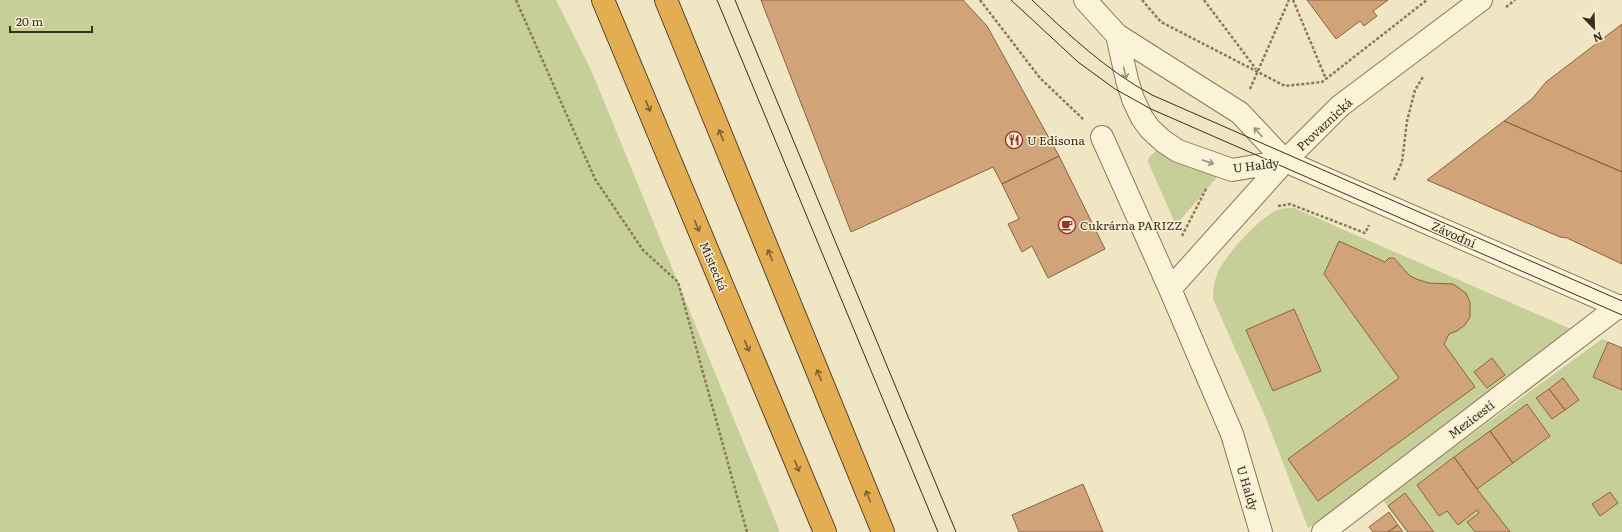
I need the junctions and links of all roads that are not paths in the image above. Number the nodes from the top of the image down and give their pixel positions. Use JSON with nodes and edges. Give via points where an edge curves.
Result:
{"nodes":[{"id":1,"x":590,"y":0,"type":"edge"},
{"id":2,"x":604,"y":0,"type":"edge"},
{"id":3,"x":666,"y":0,"type":"edge"},
{"id":4,"x":669,"y":0,"type":"edge"},
{"id":5,"x":1085,"y":0,"type":"edge"},
{"id":6,"x":1481,"y":0,"type":"edge"},
{"id":7,"x":1117,"y":35,"type":"junction"},
{"id":8,"x":681,"y":36,"type":"junction"},
{"id":9,"x":633,"y":70,"type":"junction"},
{"id":10,"x":1102,"y":137,"type":"road end"},
{"id":11,"x":1285,"y":161,"type":"junction"},
{"id":12,"x":1170,"y":289,"type":"junction"},
{"id":13,"x":1620,"y":307,"type":"edge"},
{"id":14,"x":825,"y":532,"type":"edge"},
{"id":15,"x":883,"y":532,"type":"edge"},
{"id":16,"x":1262,"y":532,"type":"edge"},
{"id":17,"x":1323,"y":532,"type":"edge"}],
"edges":[{"from":1,"to":9,"type":"highway"},
{"from":2,"to":9,"type":"highway","name":"Místecká"},
{"from":3,"to":8,"type":"highway"},
{"from":4,"to":8,"type":"highway"},
{"from":5,"to":7,"type":"street","name":"U Haldy"},
{"from":6,"to":11,"type":"street","name":"Provaznická","via":[[1340,106]]},
{"from":11,"to":7,"type":"street","name":"U Haldy","one_way":true,"via":[[1240,113]]},
{"from":7,"to":11,"type":"street","name":"U Haldy","one_way":true,"via":[[1132,99],[1150,129],[1163,141],[1178,151],[1232,170]]},
{"from":15,"to":8,"type":"highway","one_way":true},
{"from":9,"to":14,"type":"highway","name":"Místecká","one_way":true},
{"from":10,"to":12,"type":"street","name":"U Haldy"},
{"from":11,"to":12,"type":"street","name":"Provaznická"},
{"from":11,"to":13,"type":"street","name":"Závodní"},
{"from":12,"to":16,"type":"street","name":"U Haldy","via":[[1232,434]]},
{"from":13,"to":17,"type":"street","name":"Mezicestí"}]}
